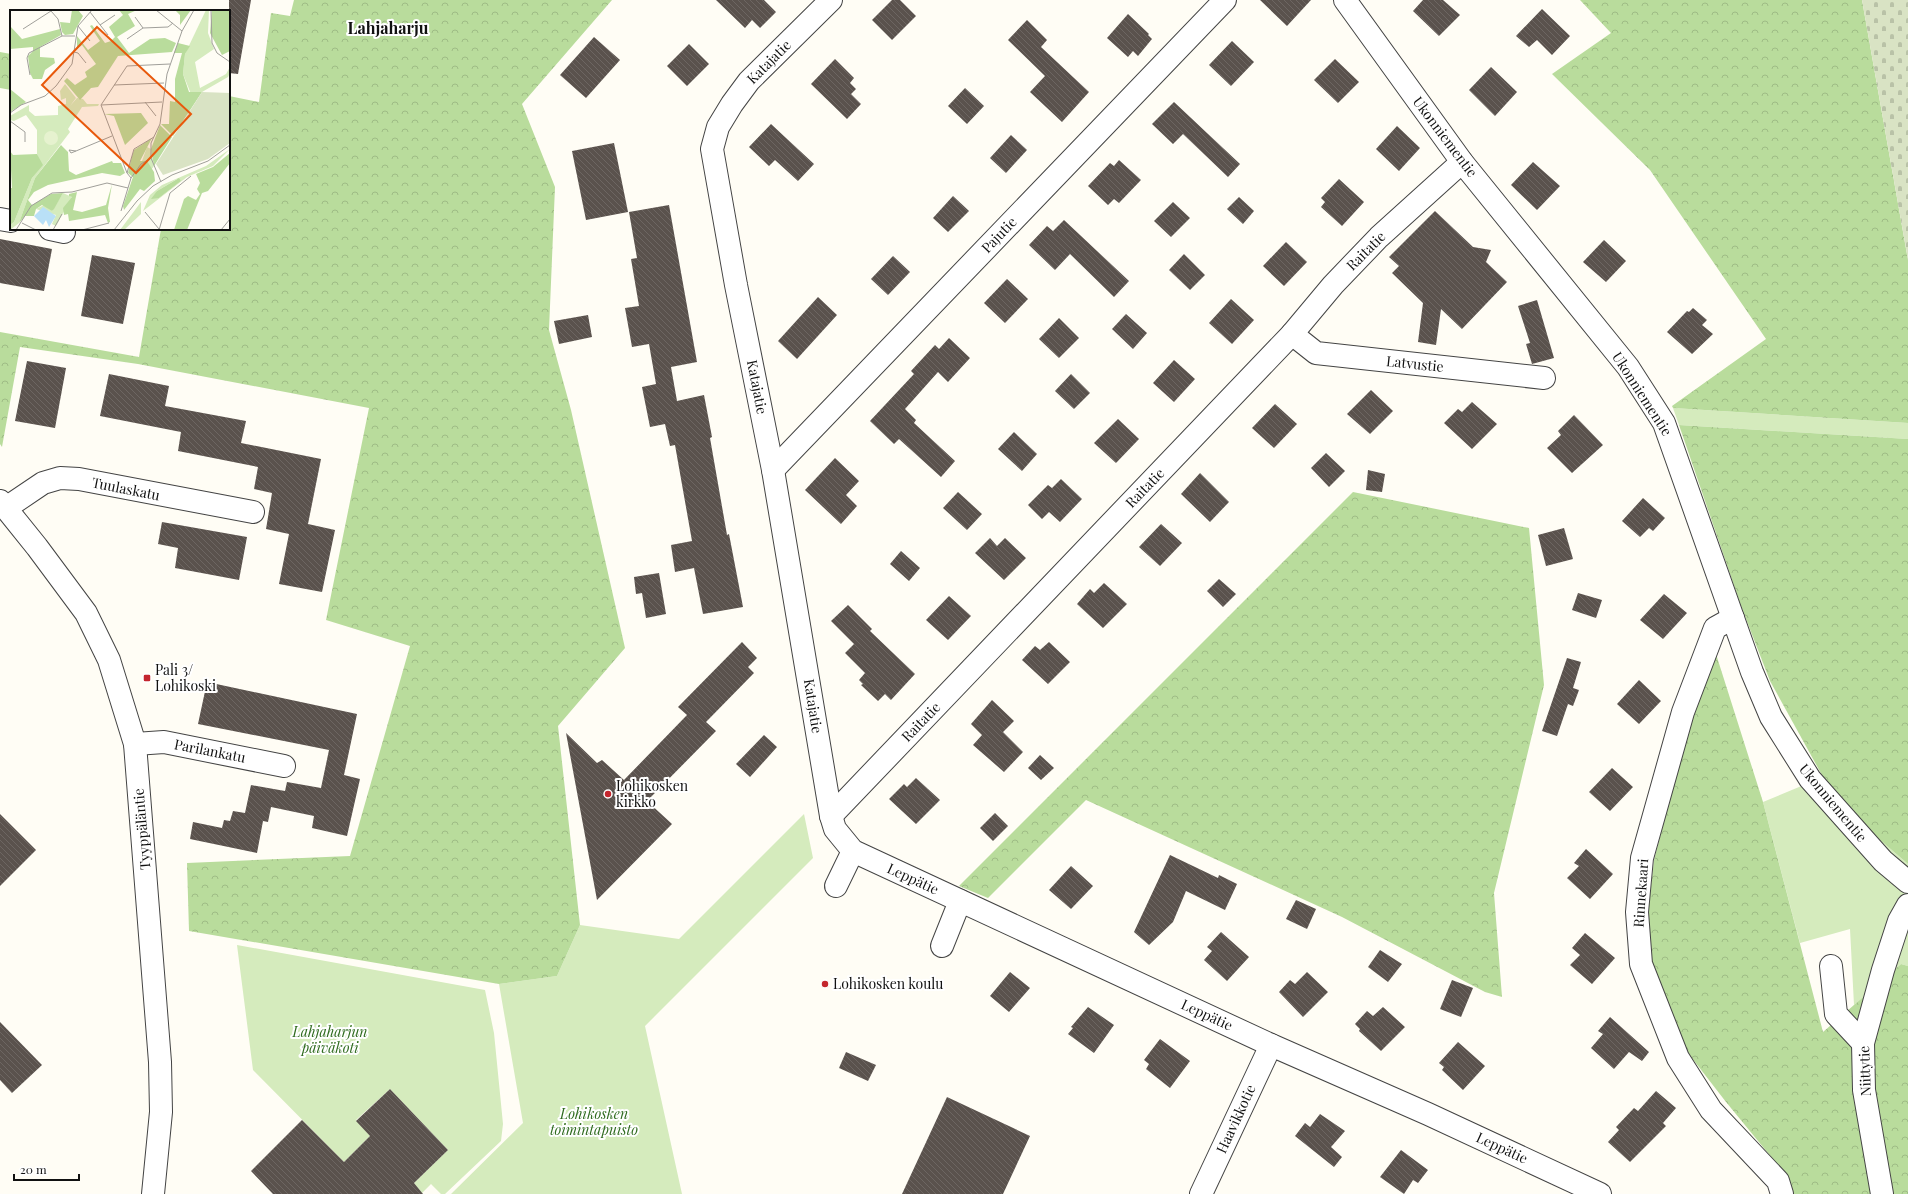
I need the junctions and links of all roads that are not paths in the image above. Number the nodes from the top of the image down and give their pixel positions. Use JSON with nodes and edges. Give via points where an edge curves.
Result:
{"nodes":[{"id":1,"x":831,"y":0,"type":"edge"},
{"id":2,"x":1225,"y":0,"type":"edge"},
{"id":3,"x":1345,"y":0,"type":"edge"},
{"id":4,"x":1462,"y":162,"type":"junction"},
{"id":5,"x":0,"y":219,"type":"edge"},
{"id":6,"x":10,"y":221,"type":"edge"},
{"id":7,"x":1292,"y":334,"type":"junction"},
{"id":8,"x":1544,"y":378,"type":"dead end"},
{"id":9,"x":773,"y":470,"type":"junction"},
{"id":10,"x":3,"y":505,"type":"edge"},
{"id":11,"x":253,"y":512,"type":"dead end"},
{"id":12,"x":1733,"y":618,"type":"junction"},
{"id":13,"x":135,"y":744,"type":"junction"},
{"id":14,"x":284,"y":766,"type":"dead end"},
{"id":15,"x":831,"y":816,"type":"junction"},
{"id":16,"x":853,"y":851,"type":"junction"},
{"id":17,"x":1908,"y":882,"type":"edge"},
{"id":18,"x":836,"y":886,"type":"dead end"},
{"id":19,"x":960,"y":901,"type":"junction"},
{"id":20,"x":1908,"y":905,"type":"edge"},
{"id":21,"x":942,"y":946,"type":"dead end"},
{"id":22,"x":1831,"y":966,"type":"dead end"},
{"id":23,"x":1863,"y":1043,"type":"junction"},
{"id":24,"x":1271,"y":1045,"type":"junction"},
{"id":25,"x":153,"y":1194,"type":"edge"},
{"id":26,"x":1201,"y":1194,"type":"edge"},
{"id":27,"x":1600,"y":1194,"type":"edge"},
{"id":28,"x":1782,"y":1194,"type":"edge"},
{"id":29,"x":1882,"y":1194,"type":"edge"}],
"edges":[{"from":1,"to":9,"type":"street","name":"Katajatie","via":[[749,81],[718,127],[712,149]]},
{"from":2,"to":9,"type":"street","name":"Pajutie"},
{"from":3,"to":4,"type":"street","name":"Ukonniementie"},
{"from":4,"to":7,"type":"street","name":"Raitatie","via":[[1379,237],[1333,285]]},
{"from":4,"to":12,"type":"street","name":"Ukonniementie","via":[[1628,367],[1664,423]]},
{"from":5,"to":6,"type":"street"},
{"from":7,"to":8,"type":"street","name":"Latvustie","via":[[1316,353]]},
{"from":7,"to":15,"type":"street","name":"Raitatie"},
{"from":9,"to":15,"type":"street","name":"Katajatie"},
{"from":10,"to":11,"type":"street","name":"Tuulaskatu","via":[[43,483],[60,478],[79,479]]},
{"from":10,"to":13,"type":"street","name":"Tyyppäläntie","via":[[86,613],[109,660]]},
{"from":12,"to":17,"type":"street","name":"Ukonniementie","via":[[1770,717],[1810,779],[1883,861]]},
{"from":12,"to":28,"type":"street","name":"Rinnekaari","via":[[1715,628],[1683,712],[1642,858],[1637,912],[1640,964],[1678,1058],[1711,1110],[1778,1181]]},
{"from":13,"to":14,"type":"street","name":"Parilankatu","via":[[164,742]]},
{"from":13,"to":25,"type":"street","name":"Tyyppäläntie","via":[[160,1062],[161,1112]]},
{"from":15,"to":16,"type":"street","name":"Leppätie","via":[[836,829]]},
{"from":16,"to":18,"type":"street"},
{"from":16,"to":19,"type":"street","name":"Leppätie"},
{"from":19,"to":21,"type":"street"},
{"from":19,"to":24,"type":"street","name":"Leppätie"},
{"from":20,"to":23,"type":"street","name":"Niittytie","via":[[1899,921],[1883,970]]},
{"from":22,"to":23,"type":"street","via":[[1836,1014]]},
{"from":23,"to":29,"type":"street","name":"Niittytie","via":[[1864,1090]]},
{"from":24,"to":26,"type":"street","name":"Haavikkotie"},
{"from":24,"to":27,"type":"street","name":"Leppätie"}]}
